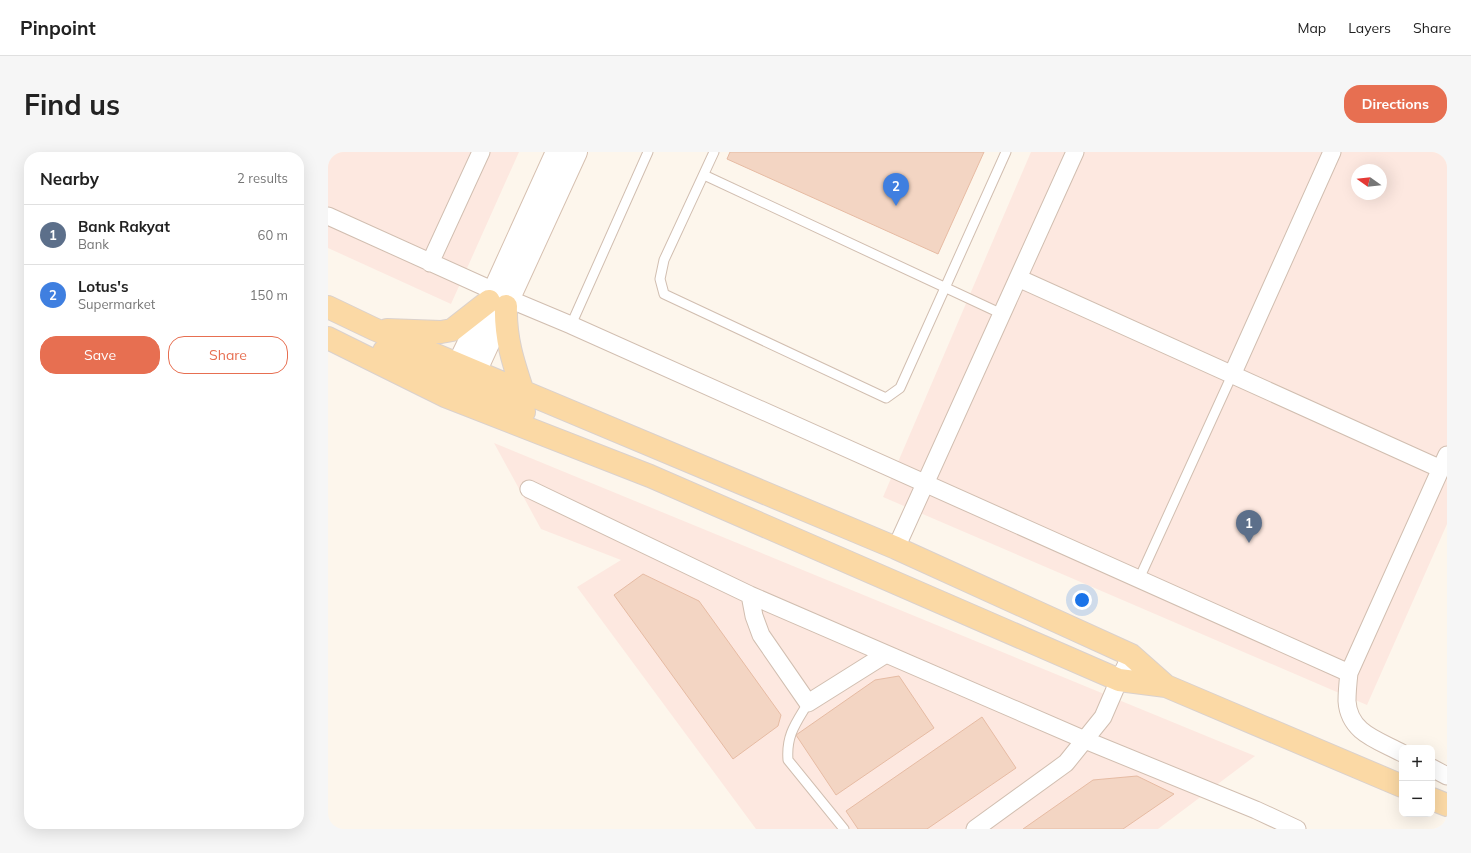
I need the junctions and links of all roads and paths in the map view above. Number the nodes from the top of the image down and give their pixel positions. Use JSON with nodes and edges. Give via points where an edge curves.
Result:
{"nodes":[{"id":1,"x":481,"y":152,"type":"edge"},
{"id":2,"x":557,"y":152,"type":"edge"},
{"id":3,"x":576,"y":152,"type":"edge"},
{"id":4,"x":648,"y":152,"type":"edge"},
{"id":5,"x":714,"y":152,"type":"edge"},
{"id":6,"x":1006,"y":152,"type":"edge"},
{"id":7,"x":1075,"y":152,"type":"edge"},
{"id":8,"x":1332,"y":152,"type":"edge"},
{"id":9,"x":704,"y":175,"type":"junction"},
{"id":10,"x":328,"y":216,"type":"edge"},
{"id":11,"x":430,"y":263,"type":"junction"},
{"id":12,"x":1018,"y":278,"type":"junction"},
{"id":13,"x":945,"y":288,"type":"junction"},
{"id":14,"x":499,"y":299,"type":"junction"},
{"id":15,"x":328,"y":307,"type":"edge"},
{"id":16,"x":1002,"y":314,"type":"junction"},
{"id":17,"x":571,"y":325,"type":"junction"},
{"id":18,"x":328,"y":329,"type":"edge"},
{"id":19,"x":374,"y":329,"type":"junction"},
{"id":20,"x":328,"y":338,"type":"edge"},
{"id":21,"x":466,"y":373,"type":"junction"},
{"id":22,"x":1232,"y":375,"type":"junction"},
{"id":23,"x":523,"y":392,"type":"junction"},
{"id":24,"x":1444,"y":462,"type":"edge"},
{"id":25,"x":650,"y":476,"type":"junction"},
{"id":26,"x":925,"y":484,"type":"junction"},
{"id":27,"x":529,"y":489,"type":"dead end"},
{"id":28,"x":896,"y":548,"type":"junction"},
{"id":29,"x":1139,"y":579,"type":"junction"},
{"id":30,"x":750,"y":595,"type":"junction"},
{"id":31,"x":886,"y":654,"type":"junction"},
{"id":32,"x":1131,"y":655,"type":"junction"},
{"id":33,"x":1349,"y":673,"type":"junction"},
{"id":34,"x":1119,"y":680,"type":"junction"},
{"id":35,"x":1166,"y":686,"type":"junction"},
{"id":36,"x":808,"y":702,"type":"junction"},
{"id":37,"x":1085,"y":740,"type":"junction"},
{"id":38,"x":1399,"y":751,"type":"edge"},
{"id":39,"x":1435,"y":770,"type":"edge"},
{"id":40,"x":1447,"y":776,"type":"edge"},
{"id":41,"x":1399,"y":785,"type":"edge"},
{"id":42,"x":1435,"y":800,"type":"edge"},
{"id":43,"x":1447,"y":805,"type":"edge"},
{"id":44,"x":844,"y":829,"type":"edge"},
{"id":45,"x":975,"y":829,"type":"edge"},
{"id":46,"x":1297,"y":829,"type":"edge"}],
"edges":[{"from":1,"to":11,"type":"street"},
{"from":2,"to":14,"type":"street"},
{"from":3,"to":14,"type":"street"},
{"from":4,"to":17,"type":"lane"},
{"from":5,"to":9,"type":"lane"},
{"from":6,"to":13,"type":"lane"},
{"from":7,"to":12,"type":"street"},
{"from":8,"to":22,"type":"street"},
{"from":9,"to":13,"type":"lane"},
{"from":9,"to":13,"type":"lane","via":[[664,260],[660,278],[664,294],[886,398],[900,388]]},
{"from":10,"to":11,"type":"street"},
{"from":11,"to":14,"type":"street"},
{"from":12,"to":16,"type":"street"},
{"from":12,"to":22,"type":"street"},
{"from":13,"to":16,"type":"lane"},
{"from":14,"to":17,"type":"street"},
{"from":14,"to":19,"type":"main road","via":[[452,330],[441,332]]},
{"from":14,"to":21,"type":"street"},
{"from":14,"to":23,"type":"main road","via":[[506,320],[510,351]]},
{"from":15,"to":19,"type":"main road"},
{"from":16,"to":26,"type":"street"},
{"from":17,"to":26,"type":"street"},
{"from":18,"to":21,"type":"main road"},
{"from":19,"to":21,"type":"main road"},
{"from":20,"to":25,"type":"main road","via":[[445,396]]},
{"from":21,"to":23,"type":"main road"},
{"from":21,"to":25,"type":"main road"},
{"from":22,"to":24,"type":"street"},
{"from":22,"to":29,"type":"lane"},
{"from":23,"to":28,"type":"main road"},
{"from":24,"to":33,"type":"street"},
{"from":25,"to":34,"type":"main road"},
{"from":26,"to":28,"type":"street"},
{"from":26,"to":29,"type":"street"},
{"from":27,"to":30,"type":"street"},
{"from":28,"to":32,"type":"main road"},
{"from":29,"to":33,"type":"street"},
{"from":30,"to":31,"type":"street"},
{"from":30,"to":36,"type":"street","via":[[761,635]]},
{"from":31,"to":36,"type":"street"},
{"from":31,"to":37,"type":"street"},
{"from":32,"to":34,"type":"street"},
{"from":32,"to":35,"type":"main road"},
{"from":33,"to":38,"type":"street","via":[[1347,702],[1352,721],[1361,732]]},
{"from":34,"to":35,"type":"main road"},
{"from":34,"to":37,"type":"street","via":[[1103,717]]},
{"from":35,"to":41,"type":"main road"},
{"from":36,"to":44,"type":"lane","via":[[788,738],[788,760]]},
{"from":37,"to":45,"type":"street","via":[[1066,763]]},
{"from":37,"to":46,"type":"street"},
{"from":39,"to":40,"type":"street"},
{"from":42,"to":43,"type":"main road"}]}
